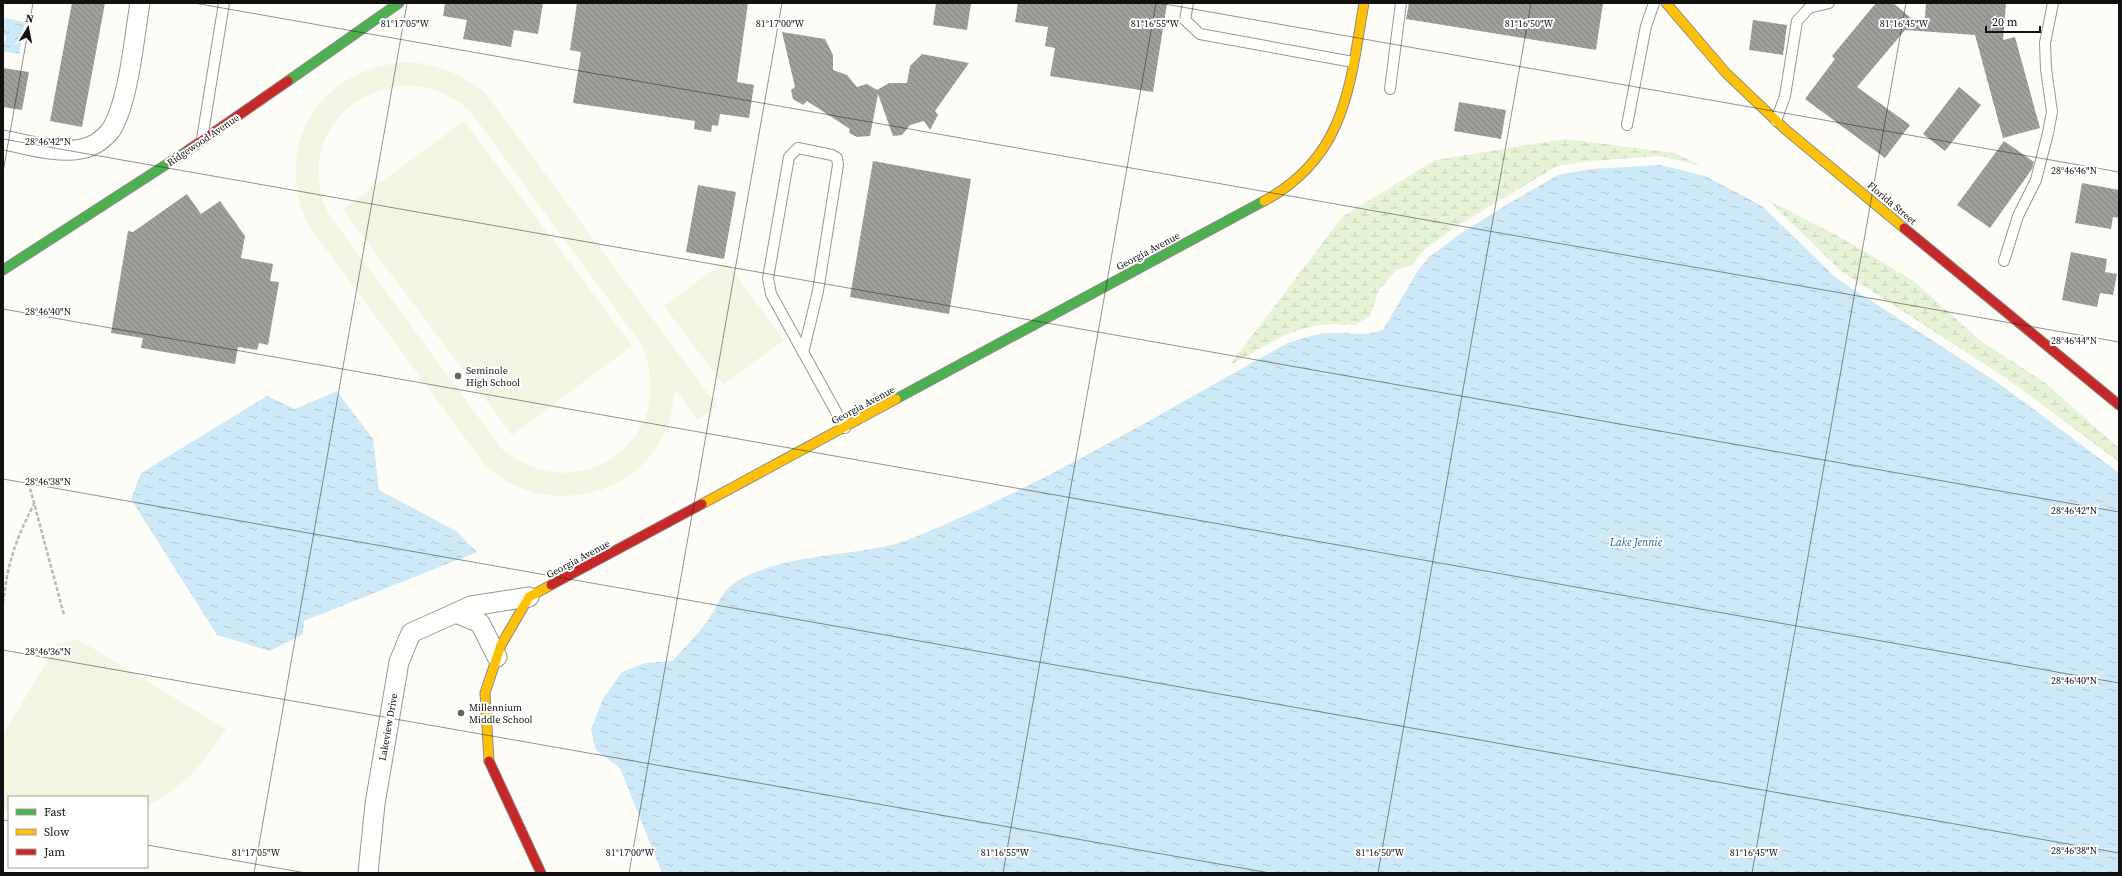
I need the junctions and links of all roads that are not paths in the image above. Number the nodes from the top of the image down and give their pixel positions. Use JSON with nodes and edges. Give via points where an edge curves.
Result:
{"nodes":[{"id":1,"x":140,"y":3,"type":"edge"},
{"id":2,"x":224,"y":3,"type":"edge"},
{"id":3,"x":399,"y":3,"type":"edge"},
{"id":4,"x":1188,"y":3,"type":"edge"},
{"id":5,"x":1364,"y":3,"type":"edge"},
{"id":6,"x":1401,"y":3,"type":"edge"},
{"id":7,"x":1654,"y":3,"type":"edge"},
{"id":8,"x":1666,"y":3,"type":"edge"},
{"id":9,"x":1828,"y":3,"type":"edge"},
{"id":10,"x":2053,"y":3,"type":"edge"},
{"id":11,"x":1353,"y":62,"type":"junction"},
{"id":12,"x":1390,"y":89,"type":"dead end"},
{"id":13,"x":1776,"y":121,"type":"junction"},
{"id":14,"x":1627,"y":125,"type":"dead end"},
{"id":15,"x":3,"y":140,"type":"edge"},
{"id":16,"x":202,"y":140,"type":"junction"},
{"id":17,"x":2004,"y":261,"type":"dead end"},
{"id":18,"x":3,"y":270,"type":"edge"},
{"id":19,"x":803,"y":353,"type":"junction"},
{"id":20,"x":2119,"y":405,"type":"edge"},
{"id":21,"x":845,"y":428,"type":"junction"},
{"id":22,"x":529,"y":597,"type":"junction"},
{"id":23,"x":456,"y":613,"type":"junction"},
{"id":24,"x":497,"y":657,"type":"junction"},
{"id":25,"x":368,"y":873,"type":"edge"},
{"id":26,"x":541,"y":873,"type":"edge"}],
"edges":[{"from":1,"to":15,"type":"street","via":[[126,87],[117,120],[102,140],[82,149],[69,150]]},
{"from":2,"to":16,"type":"lane"},
{"from":3,"to":16,"type":"street","name":"Ridgewood Avenue"},
{"from":4,"to":11,"type":"lane","via":[[1185,20],[1200,34]]},
{"from":5,"to":11,"type":"street","name":"Georgia Avenue"},
{"from":6,"to":12,"type":"lane"},
{"from":7,"to":14,"type":"lane","via":[[1646,26]]},
{"from":8,"to":13,"type":"street","name":"Florida Street","via":[[1726,72]]},
{"from":9,"to":13,"type":"lane","via":[[1809,8],[1797,21],[1785,96]]},
{"from":10,"to":17,"type":"lane","via":[[2045,43],[2052,112],[2036,180],[2018,216]]},
{"from":11,"to":21,"type":"street","name":"Georgia Avenue","via":[[1346,97],[1335,130],[1318,158],[1298,179],[1261,203]]},
{"from":13,"to":20,"type":"street","name":"Florida Street"},
{"from":16,"to":18,"type":"street","name":"Ridgewood Avenue","via":[[78,224]]},
{"from":19,"to":19,"type":"lane","via":[[771,294],[768,278],[789,157],[798,148],[832,155],[837,158],[838,166],[818,291]]},
{"from":19,"to":21,"type":"lane"},
{"from":21,"to":22,"type":"street","name":"Georgia Avenue"},
{"from":22,"to":23,"type":"street","name":"Lakeview Drive","via":[[471,606]]},
{"from":22,"to":24,"type":"street","via":[[501,645]]},
{"from":23,"to":24,"type":"street","via":[[480,623]]},
{"from":23,"to":25,"type":"street","name":"Lakeview Drive","via":[[411,633],[399,662],[375,804]]},
{"from":24,"to":26,"type":"street","via":[[485,693],[488,759]]}]}
